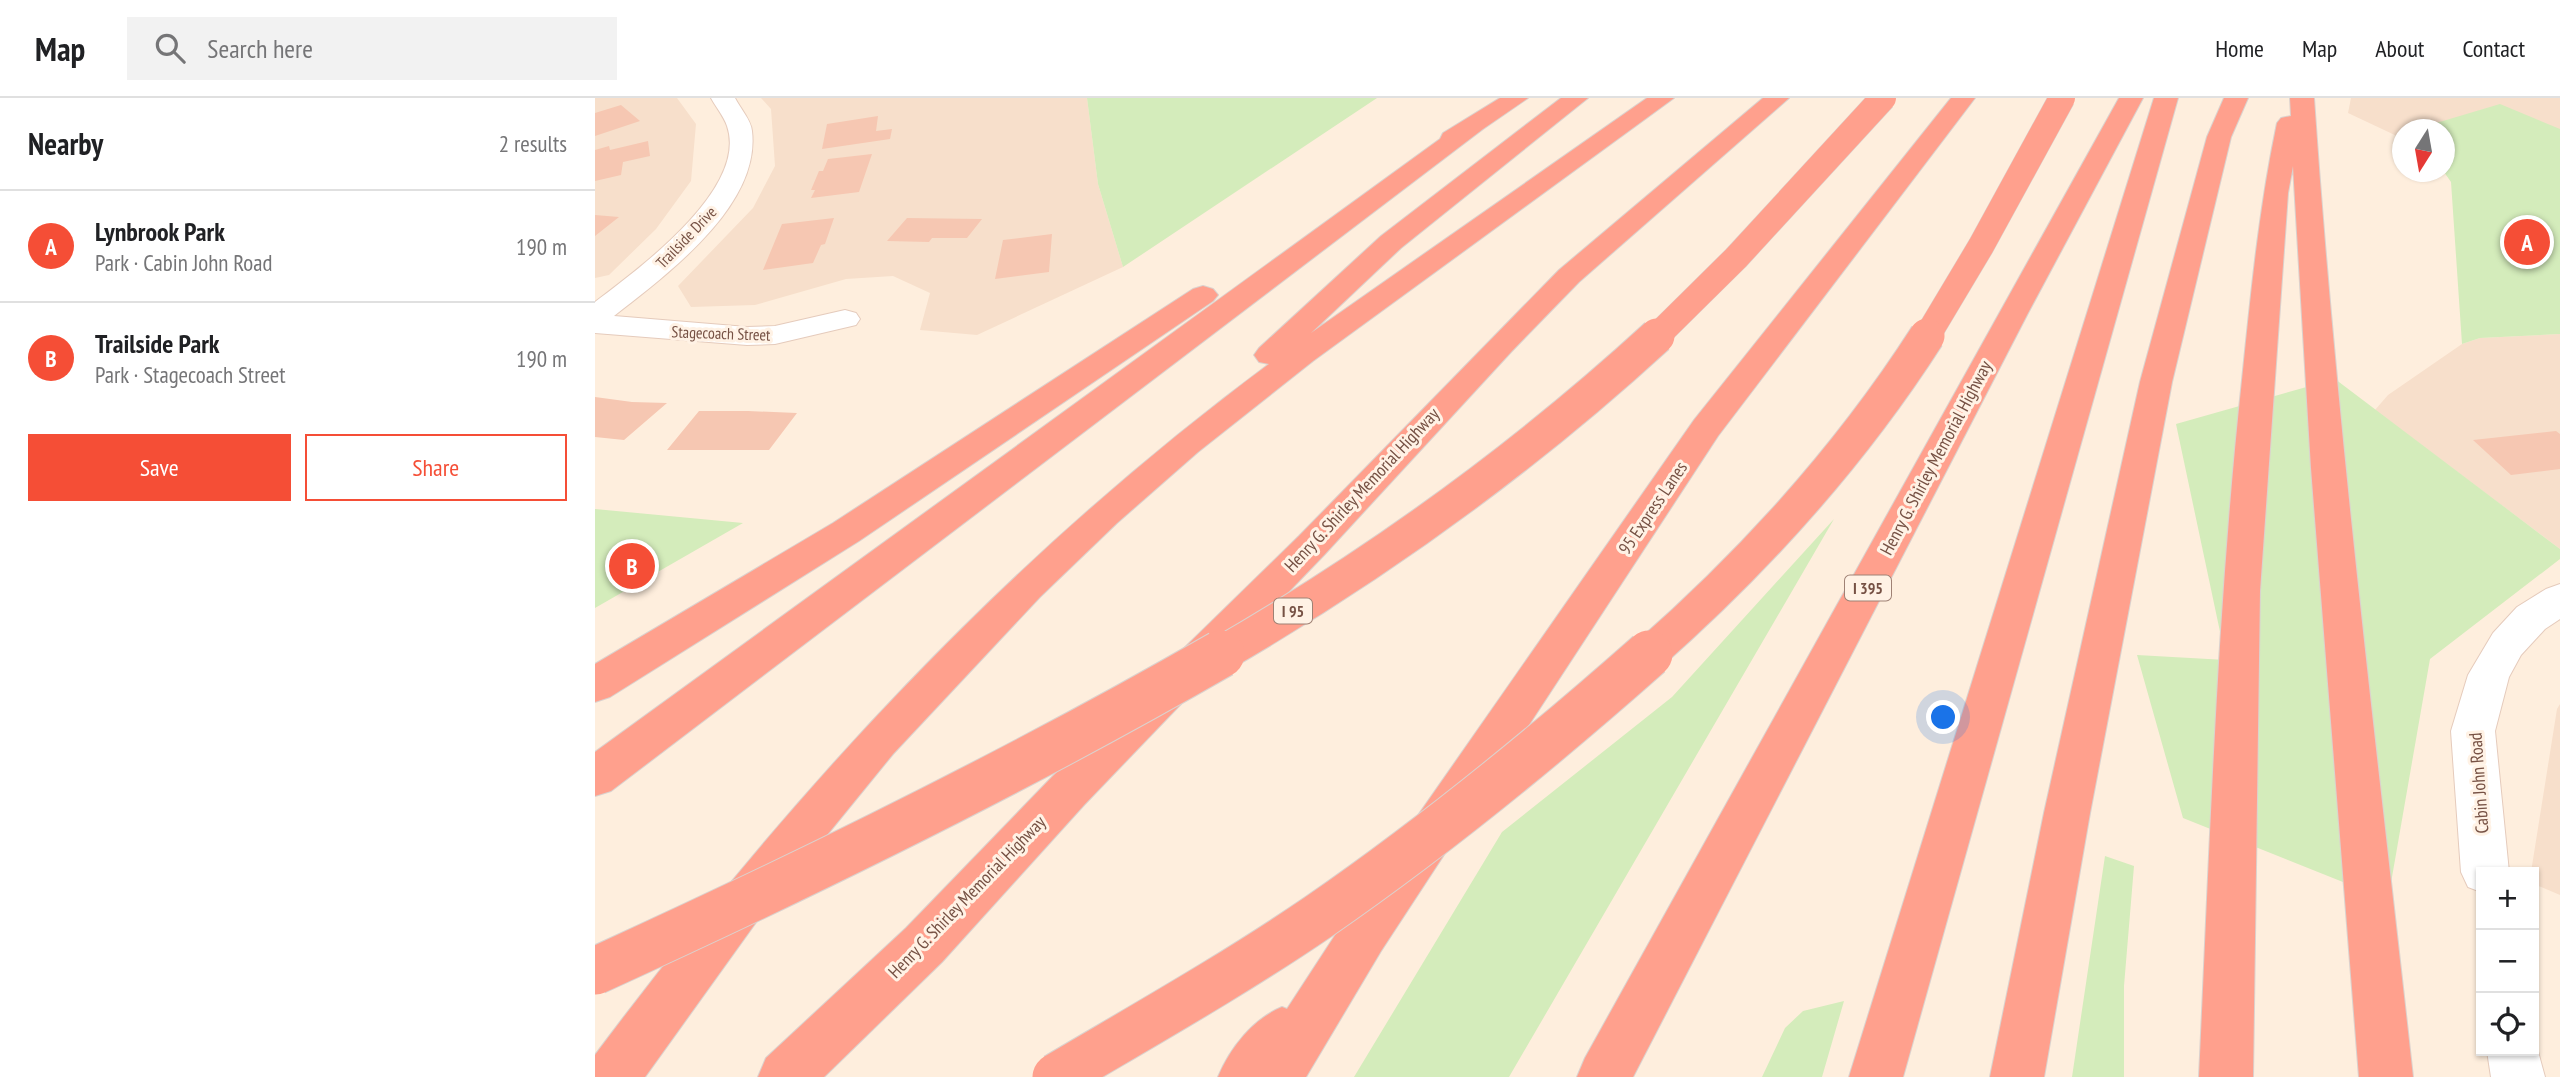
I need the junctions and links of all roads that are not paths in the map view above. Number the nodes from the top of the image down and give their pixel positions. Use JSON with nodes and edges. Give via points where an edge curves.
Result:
{"nodes":[{"id":1,"x":723,"y":98,"type":"edge"},
{"id":2,"x":1516,"y":98,"type":"edge"},
{"id":3,"x":1576,"y":98,"type":"edge"},
{"id":4,"x":1662,"y":98,"type":"edge"},
{"id":5,"x":1777,"y":98,"type":"edge"},
{"id":6,"x":1883,"y":98,"type":"edge"},
{"id":7,"x":1963,"y":98,"type":"edge"},
{"id":8,"x":2062,"y":98,"type":"edge"},
{"id":9,"x":2131,"y":98,"type":"edge"},
{"id":10,"x":2166,"y":98,"type":"edge"},
{"id":11,"x":2236,"y":98,"type":"edge"},
{"id":12,"x":2293,"y":98,"type":"edge"},
{"id":13,"x":2302,"y":98,"type":"edge"},
{"id":14,"x":1473,"y":126,"type":"junction"},
{"id":15,"x":595,"y":317,"type":"edge"},
{"id":16,"x":845,"y":318,"type":"dead end"},
{"id":17,"x":595,"y":324,"type":"edge"},
{"id":18,"x":1186,"y":445,"type":"junction"},
{"id":19,"x":2560,"y":599,"type":"edge"},
{"id":20,"x":595,"y":685,"type":"edge"},
{"id":21,"x":595,"y":777,"type":"edge"},
{"id":22,"x":2485,"y":867,"type":"edge"},
{"id":23,"x":1364,"y":934,"type":"junction"},
{"id":24,"x":595,"y":971,"type":"edge"},
{"id":25,"x":2515,"y":1056,"type":"edge"},
{"id":26,"x":612,"y":1077,"type":"edge"},
{"id":27,"x":785,"y":1077,"type":"edge"},
{"id":28,"x":1056,"y":1077,"type":"edge"},
{"id":29,"x":1245,"y":1077,"type":"edge"},
{"id":30,"x":1275,"y":1077,"type":"edge"},
{"id":31,"x":1604,"y":1077,"type":"edge"},
{"id":32,"x":1876,"y":1077,"type":"edge"},
{"id":33,"x":2017,"y":1077,"type":"edge"},
{"id":34,"x":2226,"y":1077,"type":"edge"},
{"id":35,"x":2386,"y":1077,"type":"edge"},
{"id":36,"x":2518,"y":1077,"type":"edge"}],
"edges":[{"from":1,"to":15,"type":"street","name":"Trailside Drive","via":[[741,128],[743,146],[732,181],[697,230]]},
{"from":2,"to":14,"type":"highway"},
{"from":3,"to":18,"type":"highway","via":[[1391,242],[1277,347]]},
{"from":4,"to":18,"type":"highway"},
{"from":5,"to":27,"type":"highway","name":"Henry G. Shirley Memorial Highway","via":[[1549,296],[924,945]]},
{"from":6,"to":24,"type":"highway","number":"I 95","bridge":true,"via":[[1772,221],[1638,354],[1483,480],[1367,564],[1217,658],[994,782],[800,878]]},
{"from":7,"to":23,"type":"highway","name":"95 Express Lanes","via":[[1706,428]]},
{"from":8,"to":28,"type":"highway","bridge":true,"via":[[1947,307],[1891,391],[1816,485],[1734,573],[1577,718],[1446,822],[1290,936]]},
{"from":9,"to":31,"type":"highway","name":"Henry G. Shirley Memorial Highway","number":"I 395"},
{"from":10,"to":32,"type":"highway"},
{"from":11,"to":33,"type":"highway","via":[[2219,137],[2156,382]]},
{"from":12,"to":34,"type":"highway","via":[[2275,193],[2242,578]]},
{"from":13,"to":35,"type":"highway","via":[[2326,442]]},
{"from":14,"to":20,"type":"highway","via":[[1345,200],[846,532]]},
{"from":14,"to":21,"type":"highway"},
{"from":16,"to":17,"type":"street","name":"Stagecoach Street","via":[[775,335],[747,336]]},
{"from":18,"to":26,"type":"highway","bridge":true,"via":[[1068,549],[892,726],[821,805],[672,993]]},
{"from":19,"to":22,"type":"street","name":"Cabin John Road","via":[[2531,618],[2507,644],[2489,676],[2473,731]]},
{"from":23,"to":29,"type":"highway"},
{"from":23,"to":30,"type":"highway"},
{"from":25,"to":36,"type":"street"}]}
